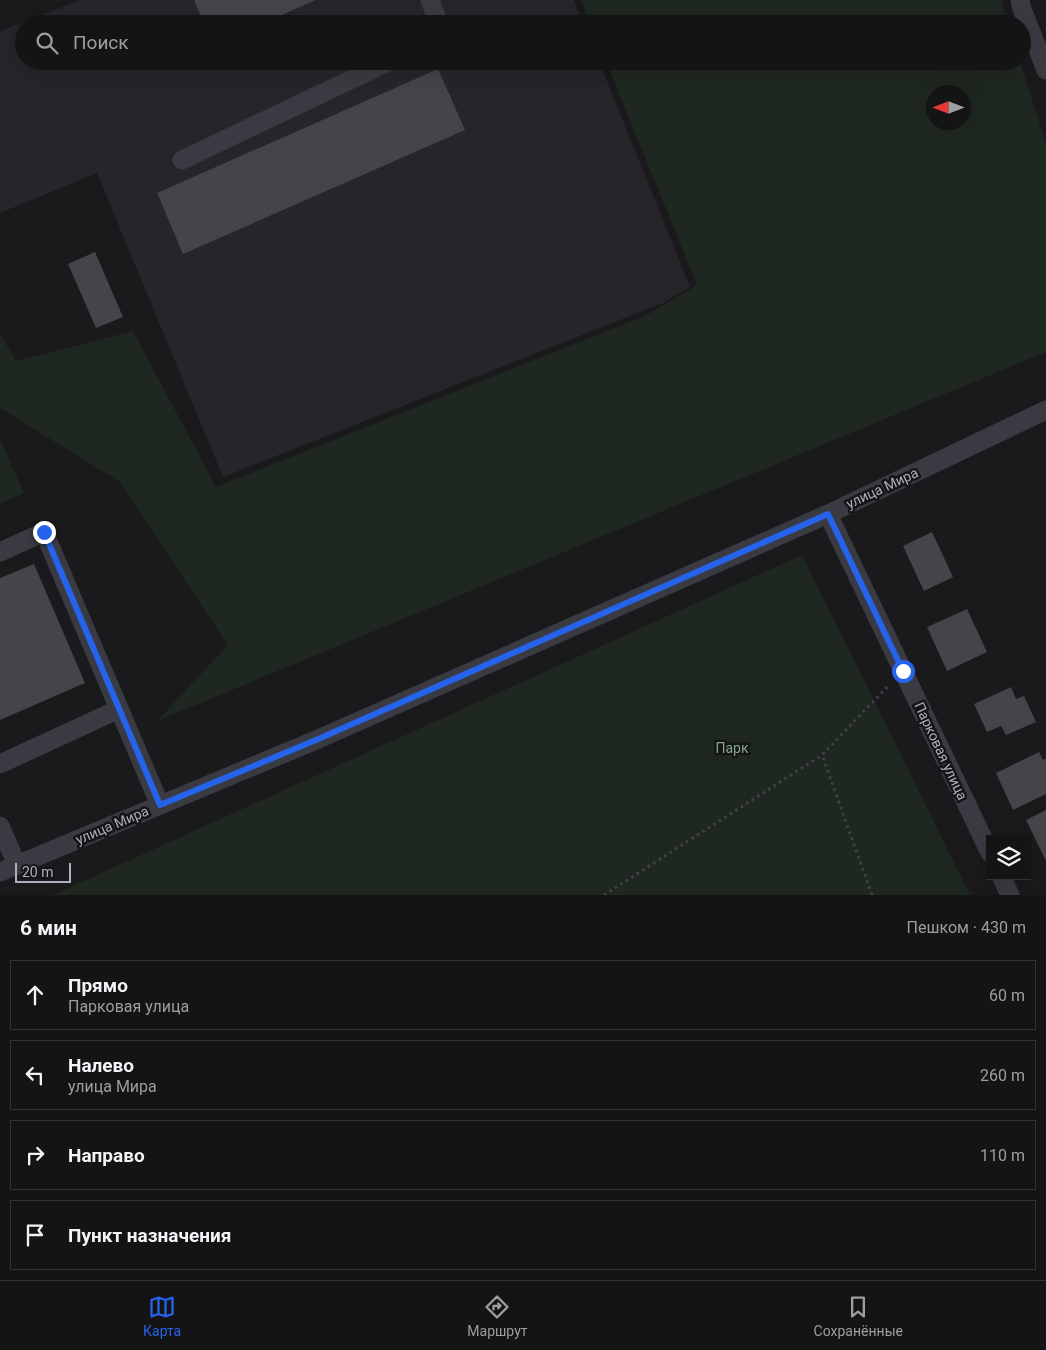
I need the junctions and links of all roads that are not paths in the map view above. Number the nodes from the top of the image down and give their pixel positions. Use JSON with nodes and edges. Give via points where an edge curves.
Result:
{"nodes":[{"id":1,"x":430,"y":0,"type":"edge"},
{"id":2,"x":1020,"y":0,"type":"edge"},
{"id":3,"x":436,"y":15,"type":"edge"},
{"id":4,"x":1026,"y":15,"type":"edge"},
{"id":5,"x":1031,"y":30,"type":"edge"},
{"id":6,"x":371,"y":70,"type":"edge"},
{"id":7,"x":1046,"y":70,"type":"edge"},
{"id":8,"x":182,"y":160,"type":"dead end"},
{"id":9,"x":1046,"y":410,"type":"edge"},
{"id":10,"x":828,"y":514,"type":"junction"},
{"id":11,"x":0,"y":552,"type":"edge"},
{"id":12,"x":119,"y":709,"type":"junction"},
{"id":13,"x":0,"y":764,"type":"edge"},
{"id":14,"x":160,"y":805,"type":"junction"},
{"id":15,"x":0,"y":826,"type":"edge"},
{"id":16,"x":986,"y":845,"type":"edge"},
{"id":17,"x":8,"y":869,"type":"edge"},
{"id":18,"x":1003,"y":880,"type":"edge"},
{"id":19,"x":1010,"y":895,"type":"edge"}],
"edges":[{"from":1,"to":3,"type":"street"},
{"from":2,"to":4,"type":"street"},
{"from":5,"to":7,"type":"street"},
{"from":6,"to":8,"type":"street"},
{"from":9,"to":10,"type":"street","name":"улица Мира"},
{"from":10,"to":14,"type":"street","name":"улица Мира","via":[[316,740]]},
{"from":10,"to":16,"type":"street","name":"Парковая улица"},
{"from":11,"to":12,"type":"street","via":[[44,532]]},
{"from":12,"to":13,"type":"street"},
{"from":12,"to":14,"type":"street"},
{"from":14,"to":17,"type":"street","name":"улица Мира"},
{"from":15,"to":17,"type":"street"},
{"from":18,"to":19,"type":"street"}]}
